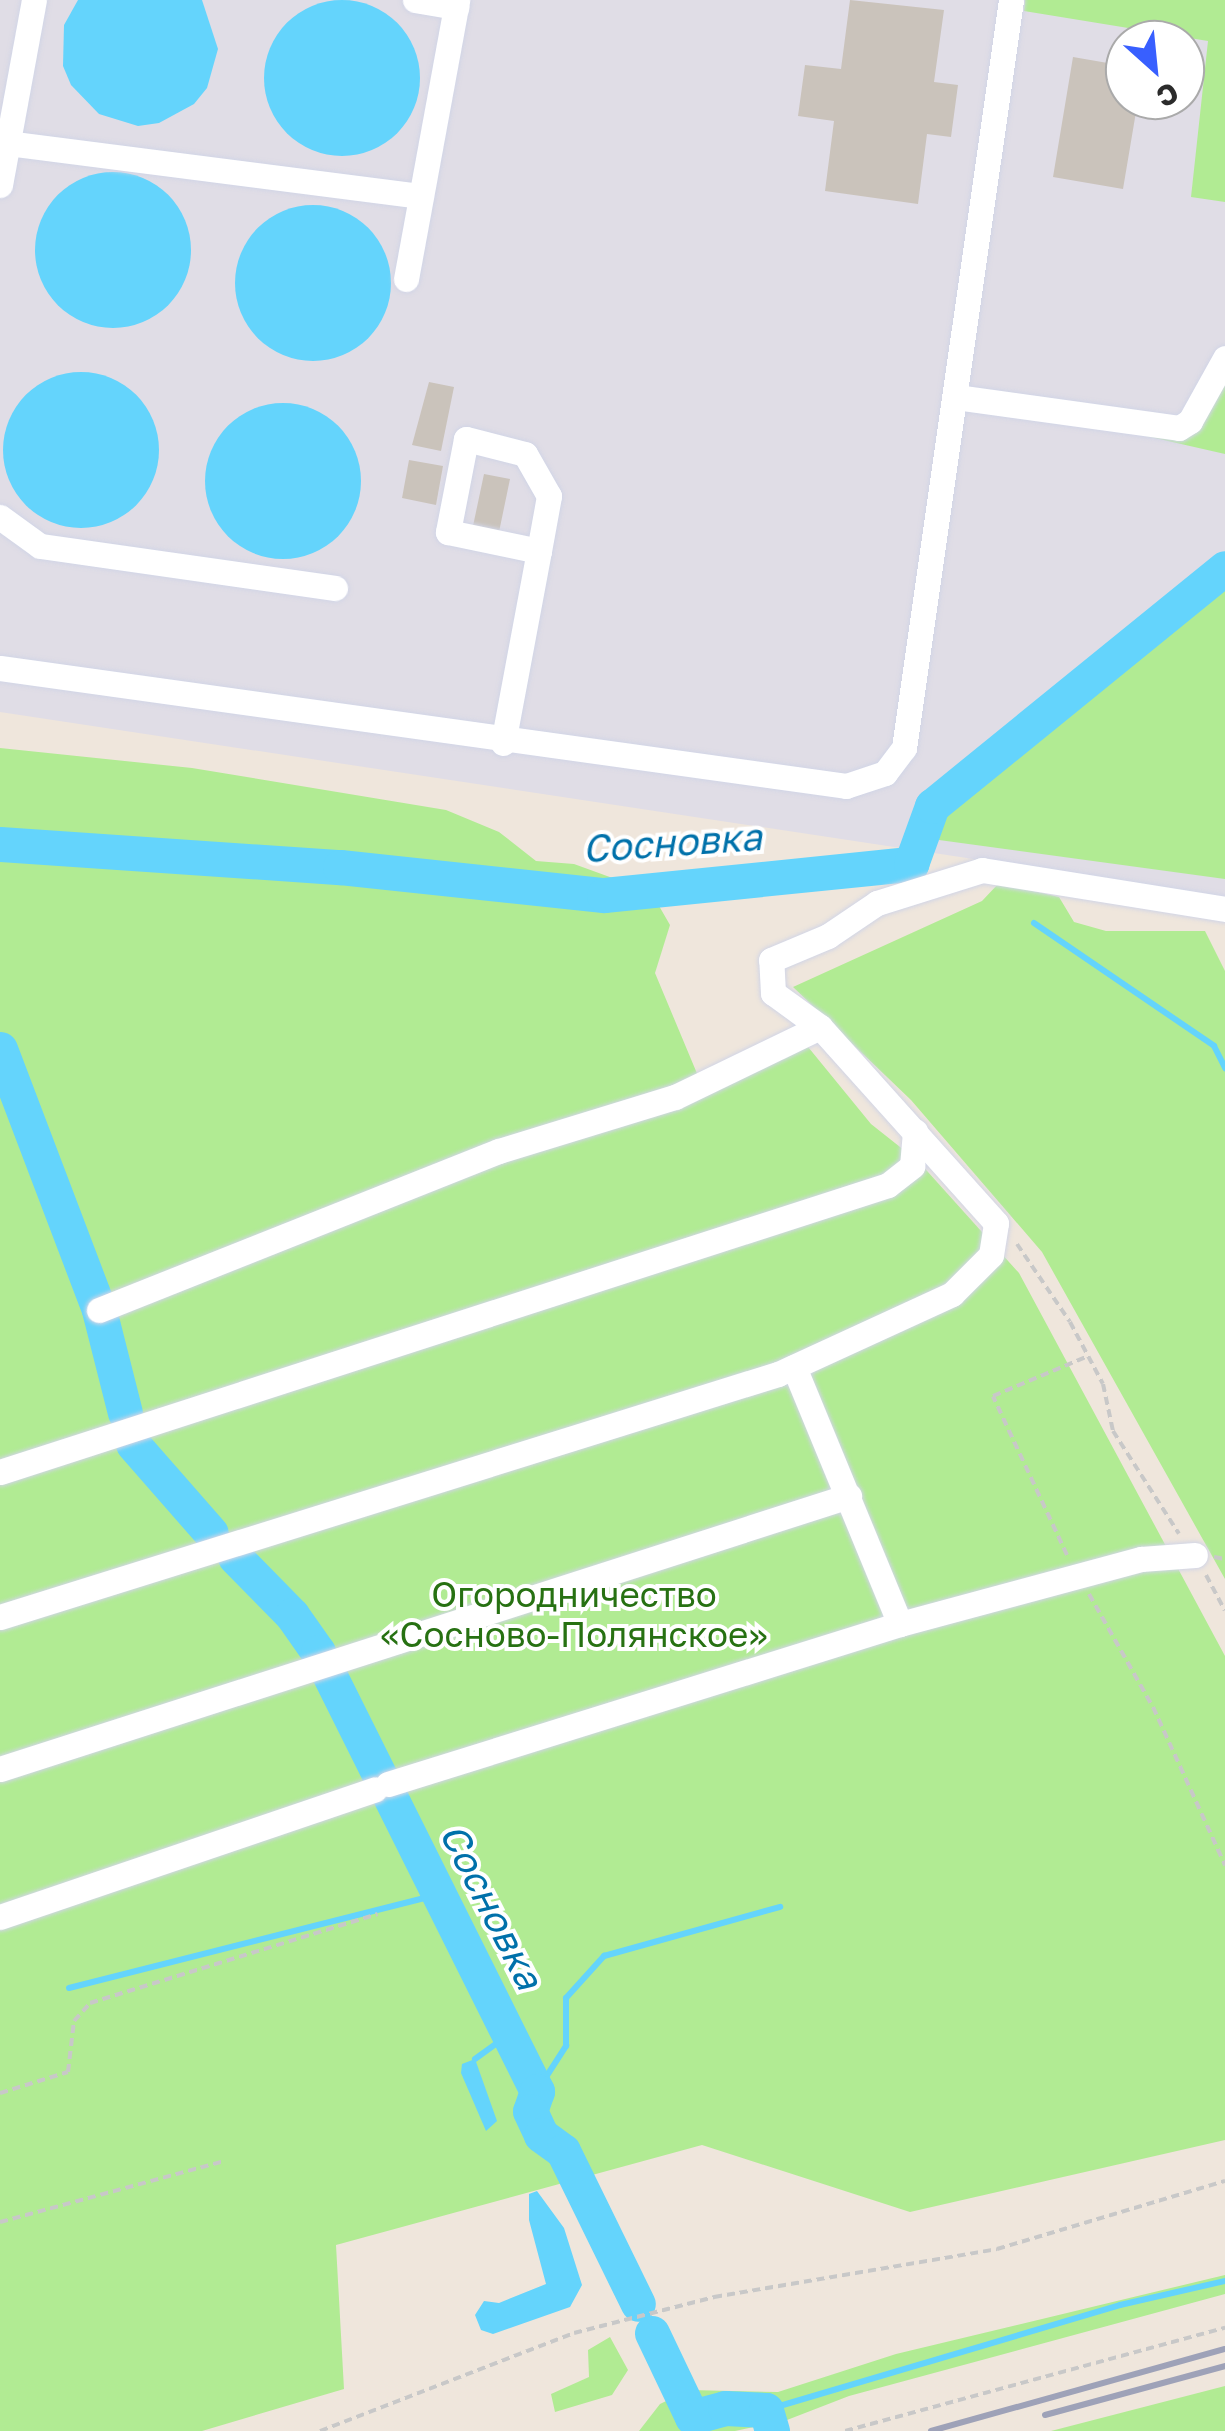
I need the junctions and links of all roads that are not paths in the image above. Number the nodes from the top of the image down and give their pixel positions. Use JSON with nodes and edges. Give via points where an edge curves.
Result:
{"nodes":[{"id":1,"x":34,"y":0,"type":"edge"},
{"id":2,"x":415,"y":0,"type":"edge"},
{"id":3,"x":1011,"y":0,"type":"edge"},
{"id":4,"x":456,"y":4,"type":"edge"},
{"id":5,"x":6,"y":143,"type":"junction"},
{"id":6,"x":0,"y":185,"type":"edge"},
{"id":7,"x":421,"y":196,"type":"junction"},
{"id":8,"x":406,"y":279,"type":"dead end"},
{"id":9,"x":1225,"y":358,"type":"edge"},
{"id":10,"x":956,"y":398,"type":"junction"},
{"id":11,"x":0,"y":518,"type":"edge"},
{"id":12,"x":539,"y":551,"type":"junction"},
{"id":13,"x":336,"y":588,"type":"dead end"},
{"id":14,"x":0,"y":668,"type":"edge"},
{"id":15,"x":503,"y":742,"type":"junction"},
{"id":16,"x":1225,"y":908,"type":"edge"},
{"id":17,"x":820,"y":1027,"type":"junction"},
{"id":18,"x":914,"y":1131,"type":"junction"},
{"id":19,"x":99,"y":1310,"type":"dead end"},
{"id":20,"x":794,"y":1367,"type":"junction"},
{"id":21,"x":0,"y":1472,"type":"edge"},
{"id":22,"x":849,"y":1496,"type":"junction"},
{"id":23,"x":1195,"y":1555,"type":"road end"},
{"id":24,"x":0,"y":1618,"type":"edge"},
{"id":25,"x":900,"y":1624,"type":"junction"},
{"id":26,"x":0,"y":1769,"type":"edge"},
{"id":27,"x":0,"y":1917,"type":"edge"}],
"edges":[{"from":1,"to":5,"type":"lane"},
{"from":2,"to":4,"type":"lane"},
{"from":3,"to":10,"type":"lane"},
{"from":4,"to":7,"type":"lane"},
{"from":5,"to":6,"type":"lane"},
{"from":5,"to":7,"type":"lane"},
{"from":7,"to":8,"type":"lane"},
{"from":9,"to":10,"type":"lane","via":[[1190,422],[1179,428]]},
{"from":10,"to":15,"type":"lane","via":[[904,748],[885,773],[846,786]]},
{"from":11,"to":13,"type":"lane","via":[[40,546]]},
{"from":12,"to":12,"type":"lane","via":[[549,496],[524,454],[466,438],[448,532]]},
{"from":12,"to":15,"type":"lane"},
{"from":14,"to":15,"type":"lane"},
{"from":16,"to":17,"type":"lane","via":[[982,870],[877,903],[828,936],[771,960],[773,993]]},
{"from":17,"to":18,"type":"lane"},
{"from":17,"to":19,"type":"lane","via":[[675,1096],[499,1152]]},
{"from":18,"to":20,"type":"lane","via":[[996,1223],[991,1255],[952,1294]]},
{"from":18,"to":21,"type":"lane","via":[[912,1166],[888,1184]]},
{"from":20,"to":22,"type":"lane"},
{"from":20,"to":24,"type":"lane"},
{"from":22,"to":25,"type":"lane"},
{"from":22,"to":26,"type":"lane"},
{"from":23,"to":25,"type":"lane","via":[[1141,1559]]},
{"from":25,"to":27,"type":"lane","via":[[382,1786]]}]}
